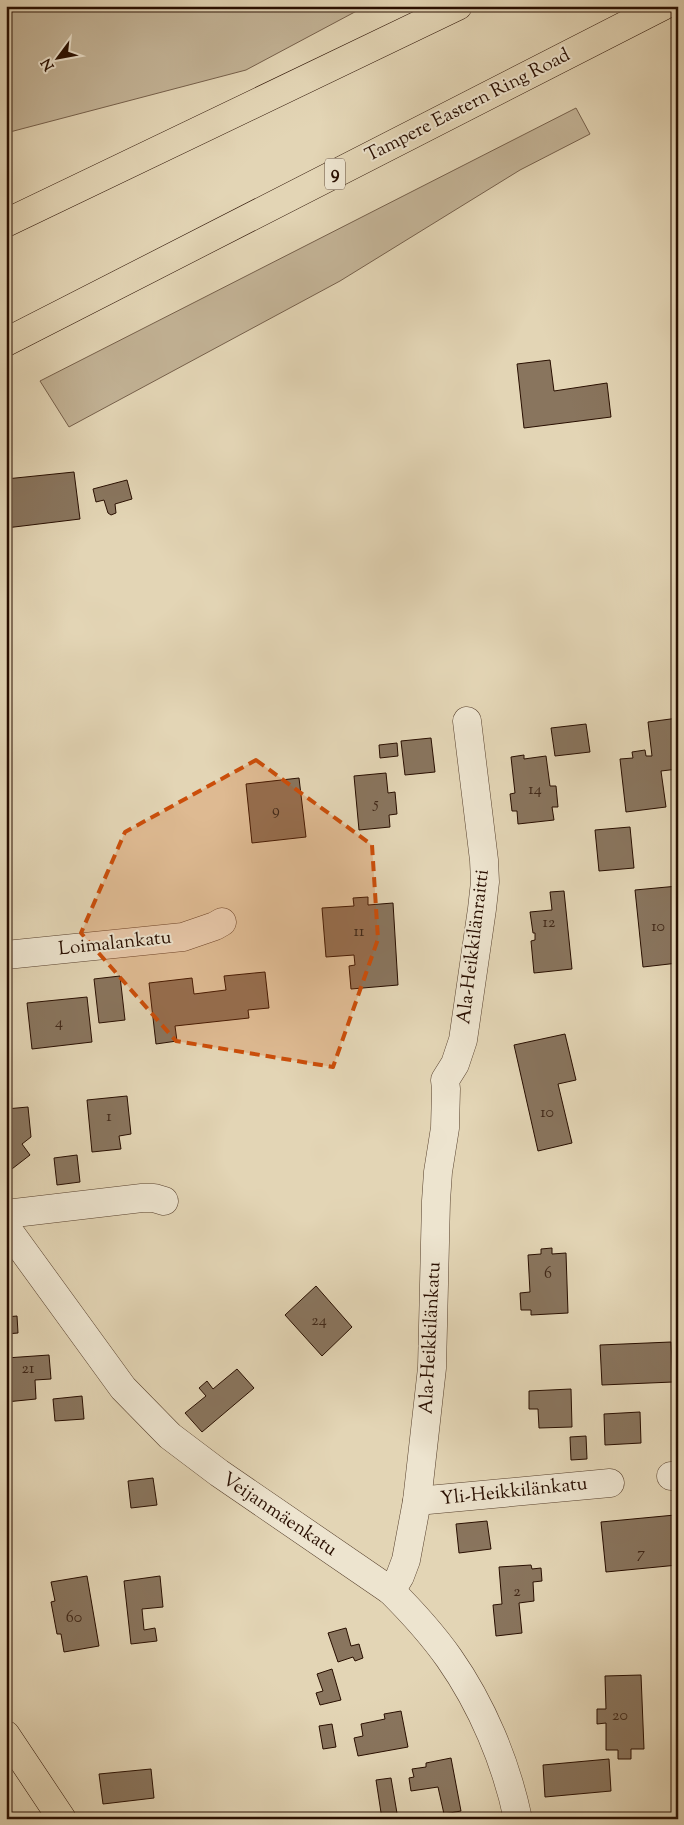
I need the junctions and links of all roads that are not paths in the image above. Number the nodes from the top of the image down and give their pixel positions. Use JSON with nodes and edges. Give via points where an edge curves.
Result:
{"nodes":[{"id":1,"x":458,"y":6,"type":"edge"},
{"id":2,"x":663,"y":6,"type":"edge"},
{"id":3,"x":6,"y":223,"type":"edge"},
{"id":4,"x":6,"y":342,"type":"edge"},
{"id":5,"x":467,"y":721,"type":"dead end"},
{"id":6,"x":222,"y":922,"type":"dead end"},
{"id":7,"x":6,"y":955,"type":"edge"},
{"id":8,"x":445,"y":1080,"type":"joint"},
{"id":9,"x":164,"y":1201,"type":"dead end"},
{"id":10,"x":6,"y":1214,"type":"edge"},
{"id":11,"x":6,"y":1227,"type":"edge"},
{"id":12,"x":610,"y":1483,"type":"dead end"},
{"id":13,"x":418,"y":1501,"type":"junction"},
{"id":14,"x":391,"y":1591,"type":"junction"},
{"id":15,"x":6,"y":1735,"type":"edge"},
{"id":16,"x":62,"y":1819,"type":"edge"},
{"id":17,"x":518,"y":1819,"type":"edge"}],
"edges":[{"from":1,"to":3,"type":"main road"},
{"from":2,"to":4,"type":"main road","name":"Tampere Eastern Ring Road","number":"9"},
{"from":5,"to":8,"type":"street","name":"Ala-Heikkilänraitti","via":[[485,882],[464,1040]]},
{"from":6,"to":7,"type":"street","name":"Loimalankatu","via":[[183,937]]},
{"from":8,"to":13,"type":"street","name":"Ala-Heikkilänkatu","via":[[446,1103],[436,1201],[434,1339]]},
{"from":9,"to":10,"type":"street","via":[[142,1198]]},
{"from":11,"to":14,"type":"street","name":"Veijanmäenkatu","via":[[123,1388],[170,1436],[218,1473]]},
{"from":12,"to":13,"type":"street","name":"Yli-Heikkilänkatu"},
{"from":13,"to":14,"type":"street","name":"Ala-Heikkilänkatu","via":[[406,1560]]},
{"from":14,"to":17,"type":"street","name":"Veijanmäenkatu","via":[[433,1636],[462,1679],[496,1744]]},
{"from":15,"to":16,"type":"main road"}]}
